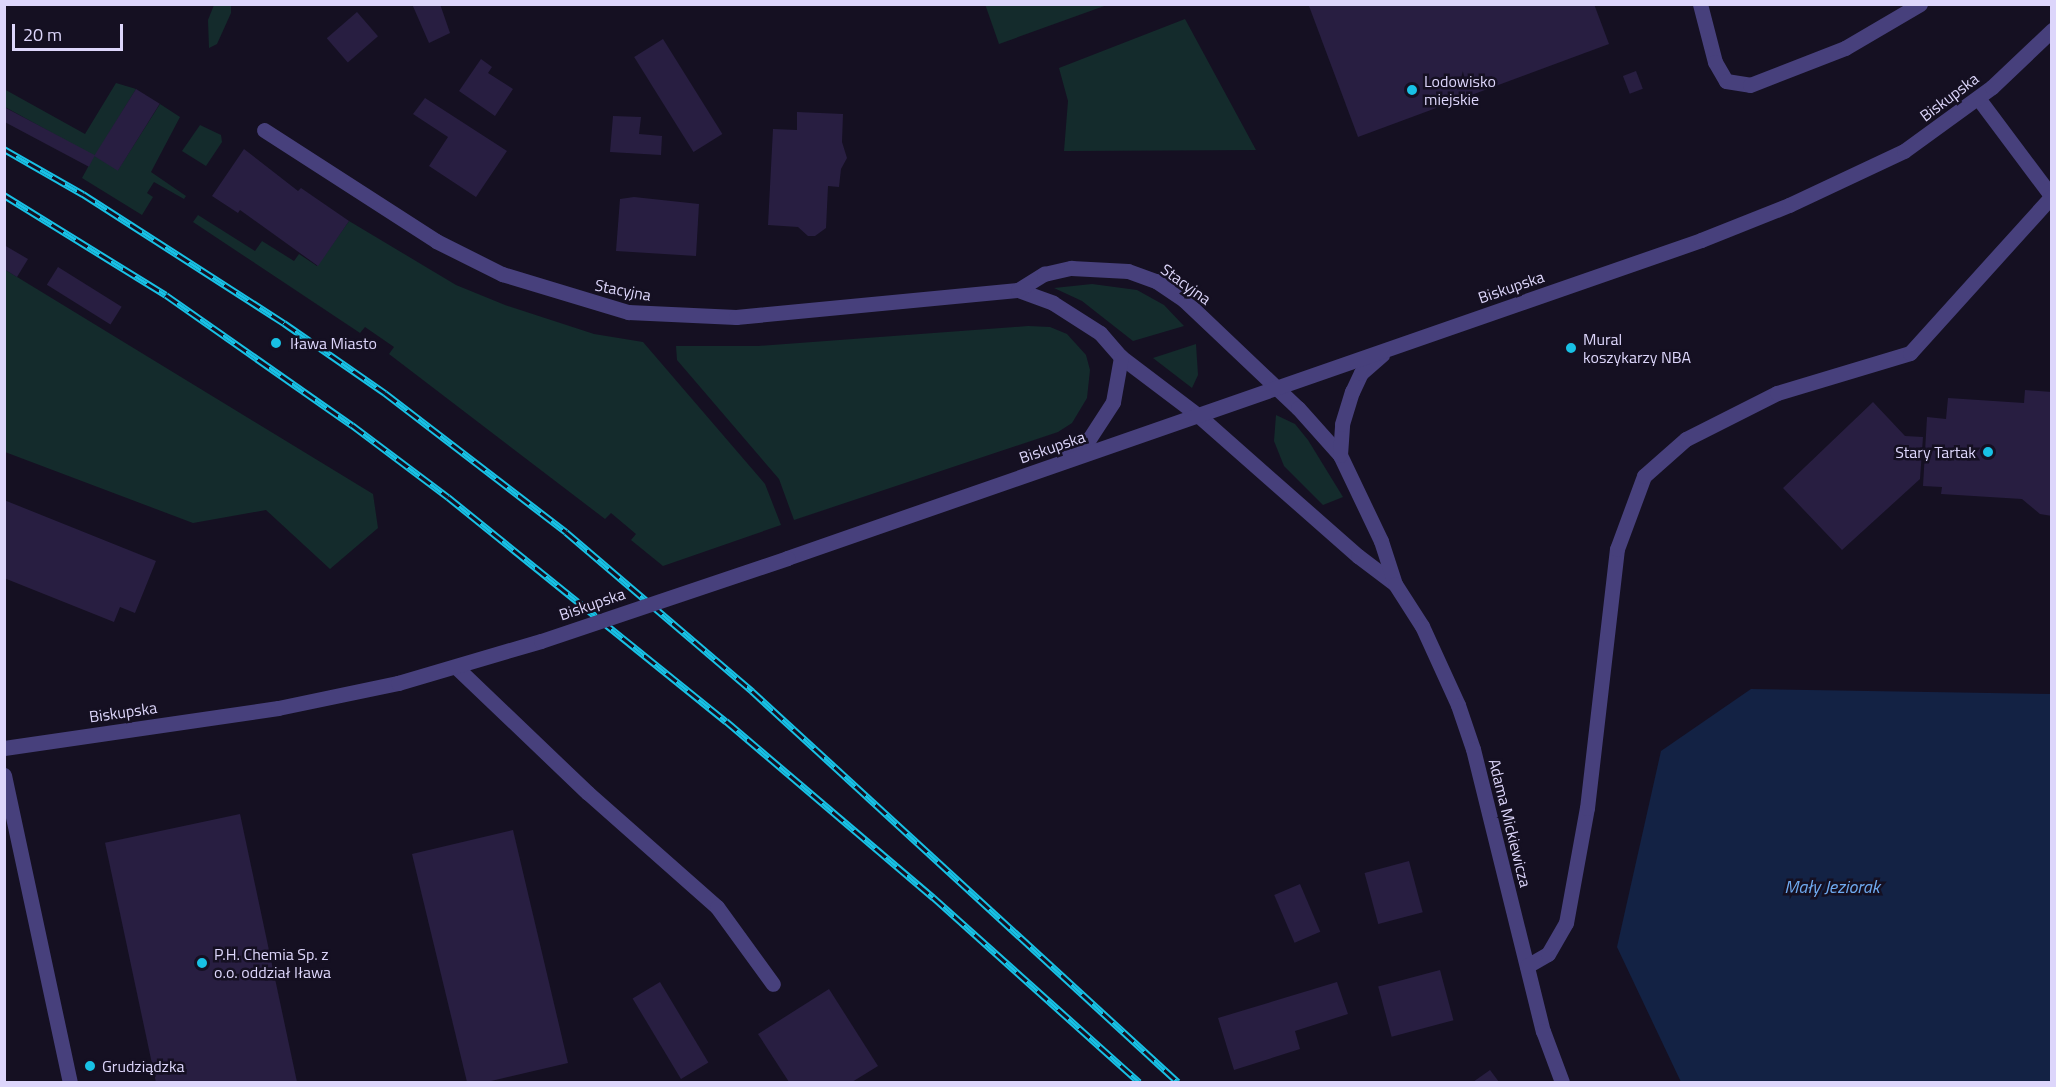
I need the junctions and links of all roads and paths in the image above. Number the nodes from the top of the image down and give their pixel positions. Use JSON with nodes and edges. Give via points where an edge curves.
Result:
{"nodes":[{"id":1,"x":1700,"y":4,"type":"edge"},
{"id":2,"x":1920,"y":4,"type":"edge"},
{"id":3,"x":2052,"y":30,"type":"edge"},
{"id":4,"x":1978,"y":98,"type":"junction"},
{"id":5,"x":264,"y":130,"type":"dead end"},
{"id":6,"x":2051,"y":197,"type":"edge"},
{"id":7,"x":1018,"y":290,"type":"junction"},
{"id":8,"x":1388,"y":349,"type":"junction"},
{"id":9,"x":1121,"y":357,"type":"junction"},
{"id":10,"x":1276,"y":388,"type":"junction"},
{"id":11,"x":1199,"y":416,"type":"junction"},
{"id":12,"x":1340,"y":455,"type":"junction"},
{"id":13,"x":1058,"y":465,"type":"junction"},
{"id":14,"x":1395,"y":584,"type":"junction"},
{"id":15,"x":456,"y":667,"type":"junction"},
{"id":16,"x":4,"y":748,"type":"edge"},
{"id":17,"x":4,"y":775,"type":"edge"},
{"id":18,"x":1527,"y":966,"type":"junction"},
{"id":19,"x":773,"y":984,"type":"dead end"},
{"id":20,"x":70,"y":1083,"type":"edge"},
{"id":21,"x":1562,"y":1083,"type":"edge"}],
"edges":[{"from":1,"to":2,"type":"street","via":[[1715,62],[1726,81],[1750,85],[1845,48]]},
{"from":3,"to":4,"type":"street","name":"Biskupska"},
{"from":4,"to":6,"type":"street"},
{"from":4,"to":8,"type":"street","name":"Biskupska","via":[[1904,152],[1790,206]]},
{"from":5,"to":7,"type":"street","name":"Stacyjna","via":[[436,241],[502,274],[628,312],[736,317]]},
{"from":6,"to":18,"type":"street","via":[[1910,353],[1777,393],[1686,439],[1644,476],[1617,549],[1587,808],[1566,923],[1548,954]]},
{"from":7,"to":9,"type":"street","name":"Stacyjna","via":[[1077,315]]},
{"from":7,"to":10,"type":"street","name":"Stacyjna","via":[[1044,274],[1071,268],[1104,267],[1147,278],[1184,300]]},
{"from":8,"to":10,"type":"street","name":"Biskupska"},
{"from":8,"to":12,"type":"street","via":[[1361,373],[1352,392],[1342,424]]},
{"from":9,"to":11,"type":"street","name":"Stacyjna"},
{"from":9,"to":13,"type":"street","via":[[1113,402],[1102,421]]},
{"from":10,"to":11,"type":"street","name":"Biskupska"},
{"from":10,"to":12,"type":"street","name":"Adama Mickiewicza","via":[[1321,430]]},
{"from":11,"to":13,"type":"street","name":"Biskupska"},
{"from":11,"to":14,"type":"street","name":"Adama Mickiewicza"},
{"from":12,"to":14,"type":"street","name":"Adama Mickiewicza","via":[[1381,542]]},
{"from":13,"to":15,"type":"street","name":"Biskupska","bridge":true},
{"from":14,"to":18,"type":"street","name":"Adama Mickiewicza","via":[[1442,667],[1473,748]]},
{"from":15,"to":16,"type":"street","name":"Biskupska","via":[[278,708]]},
{"from":15,"to":19,"type":"street","via":[[588,793],[717,907]]},
{"from":17,"to":20,"type":"street"},
{"from":18,"to":21,"type":"street","name":"Adama Mickiewicza","via":[[1543,1031]]}]}
